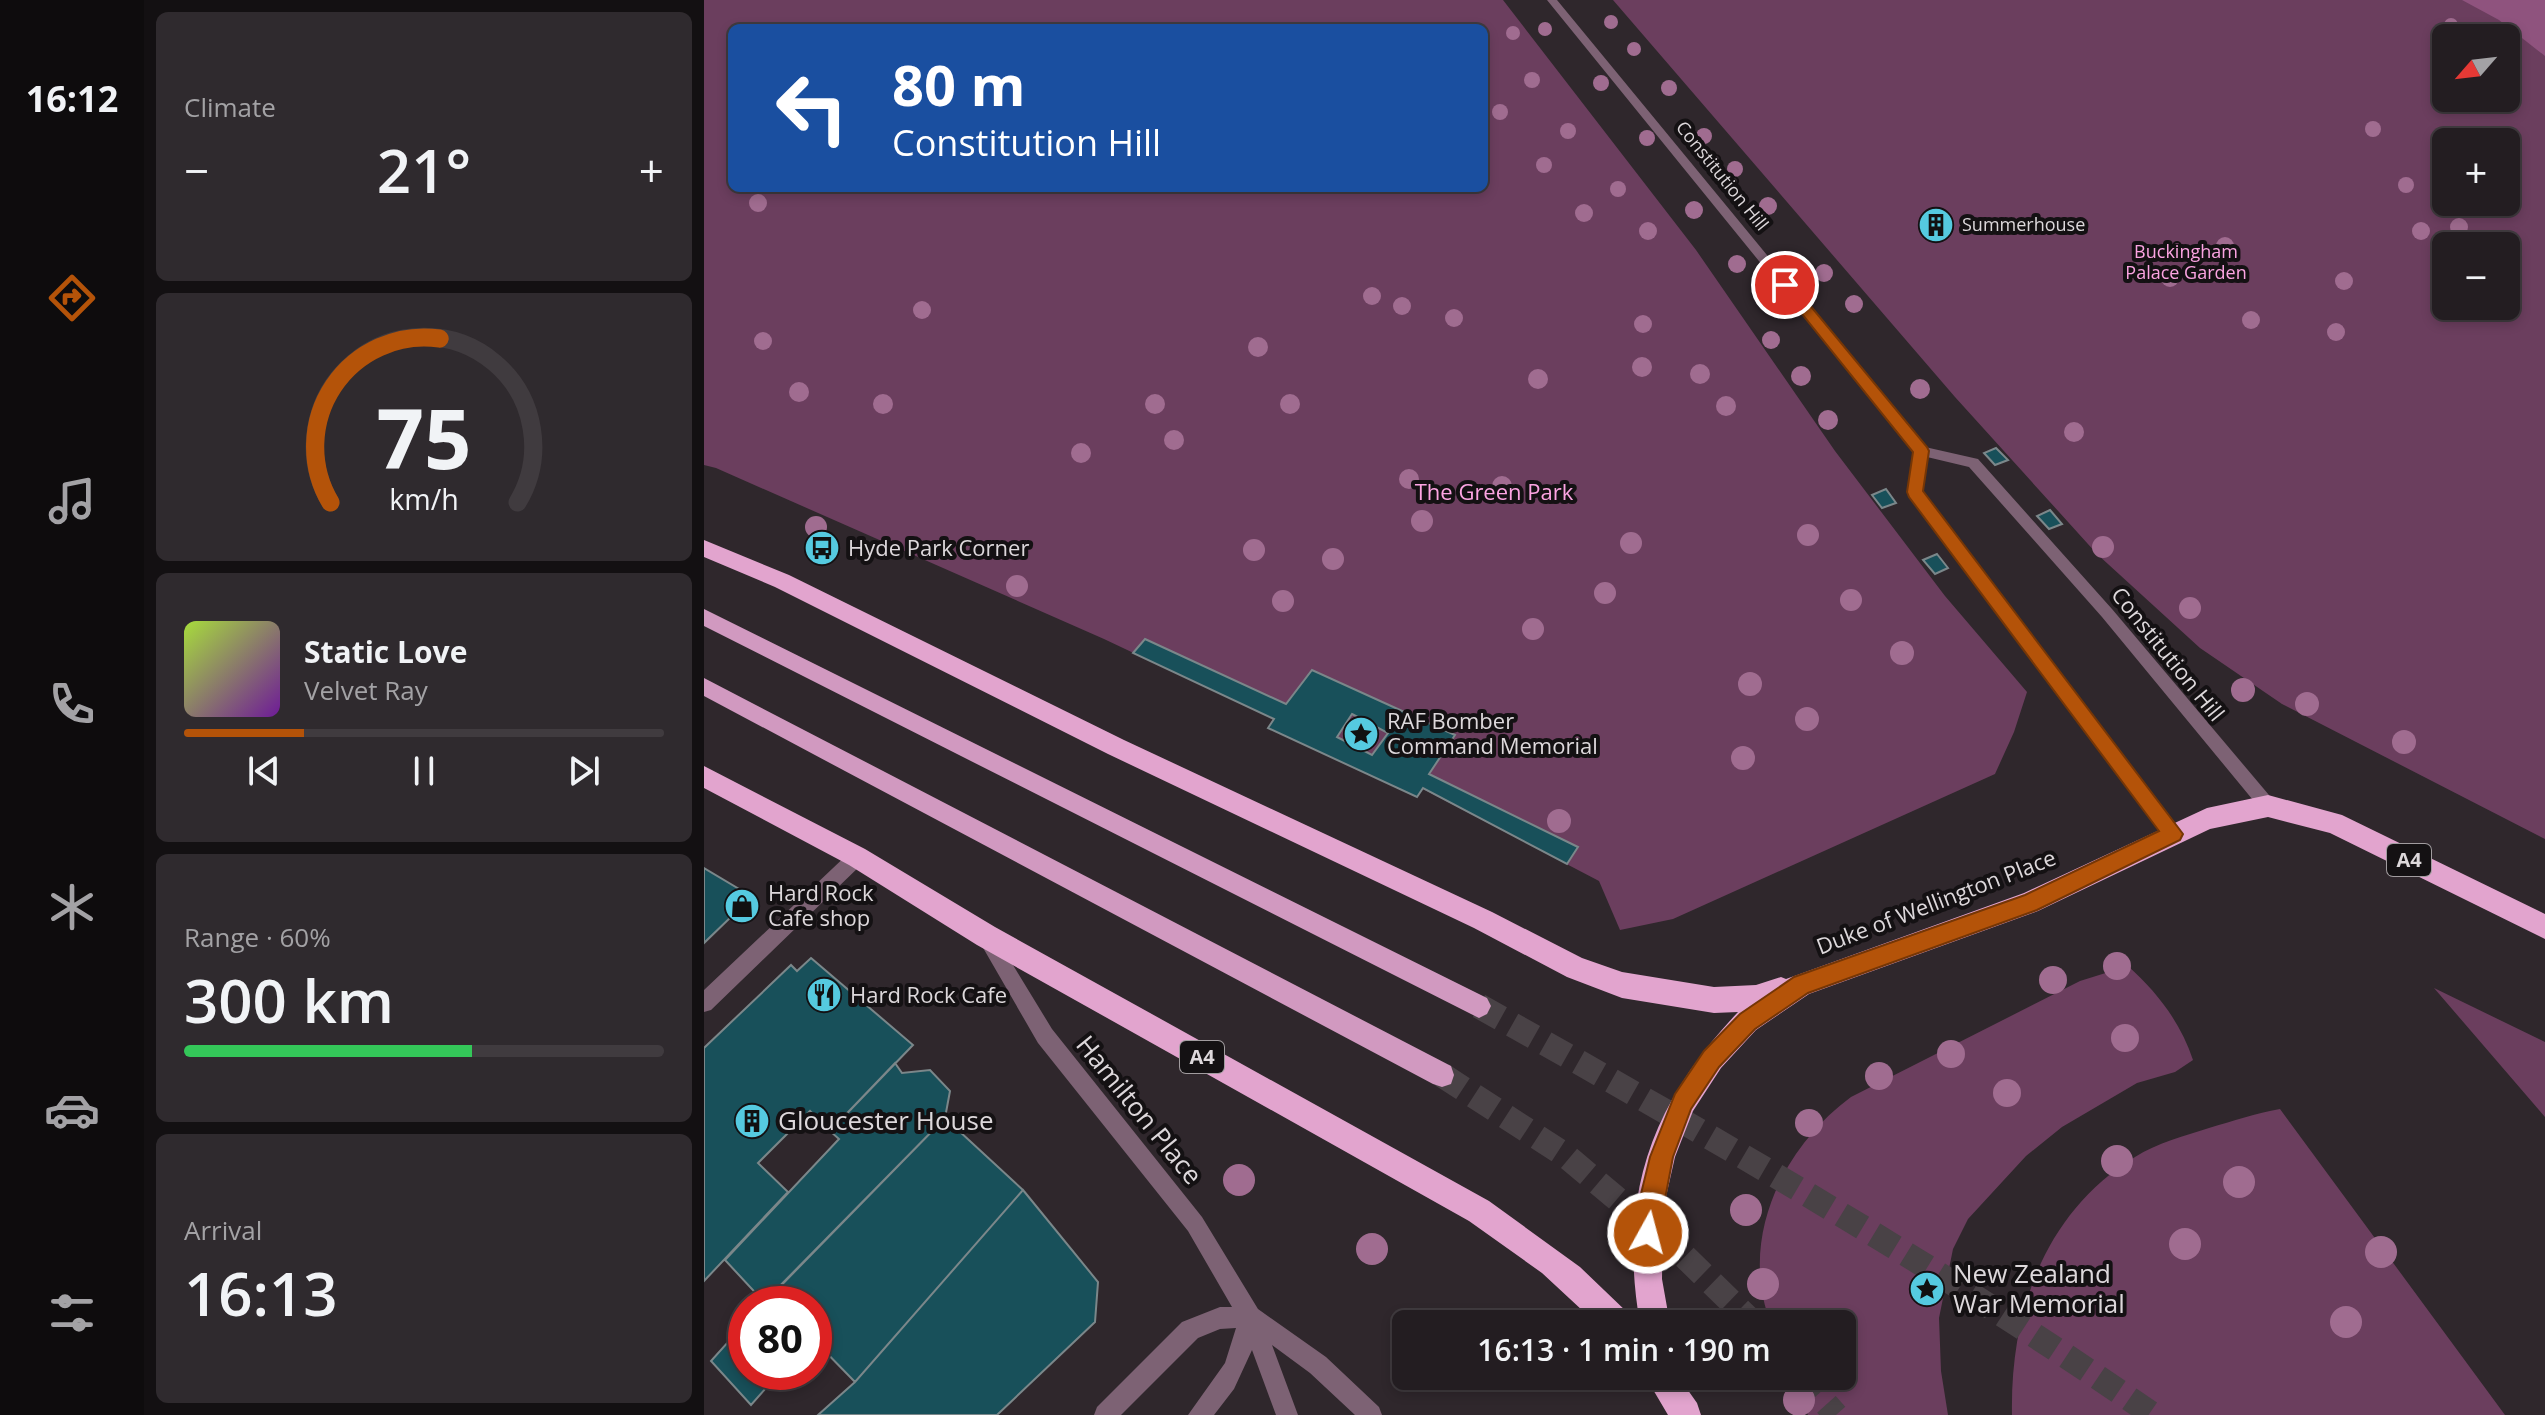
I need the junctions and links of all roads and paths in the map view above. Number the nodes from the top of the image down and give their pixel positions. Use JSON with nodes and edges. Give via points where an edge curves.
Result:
{"nodes":[{"id":1,"x":1552,"y":0,"type":"edge"},
{"id":2,"x":1921,"y":451,"type":"junction"},
{"id":3,"x":704,"y":548,"type":"edge"},
{"id":4,"x":704,"y":617,"type":"edge"},
{"id":5,"x":704,"y":686,"type":"edge"},
{"id":6,"x":704,"y":776,"type":"edge"},
{"id":7,"x":2268,"y":806,"type":"junction"},
{"id":8,"x":2173,"y":834,"type":"junction"},
{"id":9,"x":857,"y":857,"type":"junction"},
{"id":10,"x":2545,"y":927,"type":"edge"},
{"id":11,"x":986,"y":936,"type":"junction"},
{"id":12,"x":1801,"y":984,"type":"junction"},
{"id":13,"x":704,"y":1003,"type":"edge"},
{"id":14,"x":1479,"y":1006,"type":"tunnel mouth"},
{"id":15,"x":1442,"y":1075,"type":"tunnel mouth"},
{"id":16,"x":1606,"y":1310,"type":"edge"},
{"id":17,"x":1653,"y":1310,"type":"edge"},
{"id":18,"x":1250,"y":1317,"type":"junction"},
{"id":19,"x":1669,"y":1390,"type":"edge"},
{"id":20,"x":1676,"y":1390,"type":"edge"},
{"id":21,"x":1105,"y":1415,"type":"edge"},
{"id":22,"x":1199,"y":1415,"type":"edge"},
{"id":23,"x":1287,"y":1415,"type":"edge"},
{"id":24,"x":1371,"y":1415,"type":"edge"},
{"id":25,"x":1686,"y":1415,"type":"edge"}],
"edges":[{"from":1,"to":2,"type":"street","name":"Constitution Hill"},
{"from":2,"to":7,"type":"street","name":"Constitution Hill","via":[[1973,463]]},
{"from":2,"to":8,"type":"street","via":[[1915,492]]},
{"from":3,"to":12,"type":"highway","number":"A4","via":[[782,581],[1576,968],[1622,985],[1714,1000],[1756,998]]},
{"from":4,"to":14,"type":"main road"},
{"from":5,"to":15,"type":"main road"},
{"from":6,"to":9,"type":"highway","number":"A4"},
{"from":7,"to":8,"type":"highway","name":"Duke of Wellington Place","number":"A4","via":[[2207,819]]},
{"from":7,"to":10,"type":"highway","name":"Duke of Wellington Place","number":"A4","via":[[2334,823]]},
{"from":8,"to":12,"type":"highway","name":"Duke of Wellington Place","number":"A4","via":[[2029,903]]},
{"from":9,"to":11,"type":"highway","number":"A4"},
{"from":9,"to":13,"type":"street"},
{"from":11,"to":16,"type":"highway","number":"A4","via":[[1479,1211],[1526,1241]]},
{"from":11,"to":18,"type":"street","name":"Hamilton Place","via":[[1045,1036],[1195,1224]]},
{"from":12,"to":17,"type":"highway","name":"Duke of Wellington Place","number":"A4","via":[[1747,1021],[1683,1102],[1661,1157],[1649,1210],[1647,1279]]},
{"from":18,"to":21,"type":"street","via":[[1220,1318],[1190,1330]]},
{"from":18,"to":22,"type":"street","via":[[1241,1355],[1223,1391]]},
{"from":18,"to":23,"type":"street","name":"Hamilton Place"},
{"from":18,"to":24,"type":"street","name":"Hamilton Place","via":[[1318,1365]]},
{"from":19,"to":25,"type":"highway"},
{"from":20,"to":25,"type":"highway"}]}
